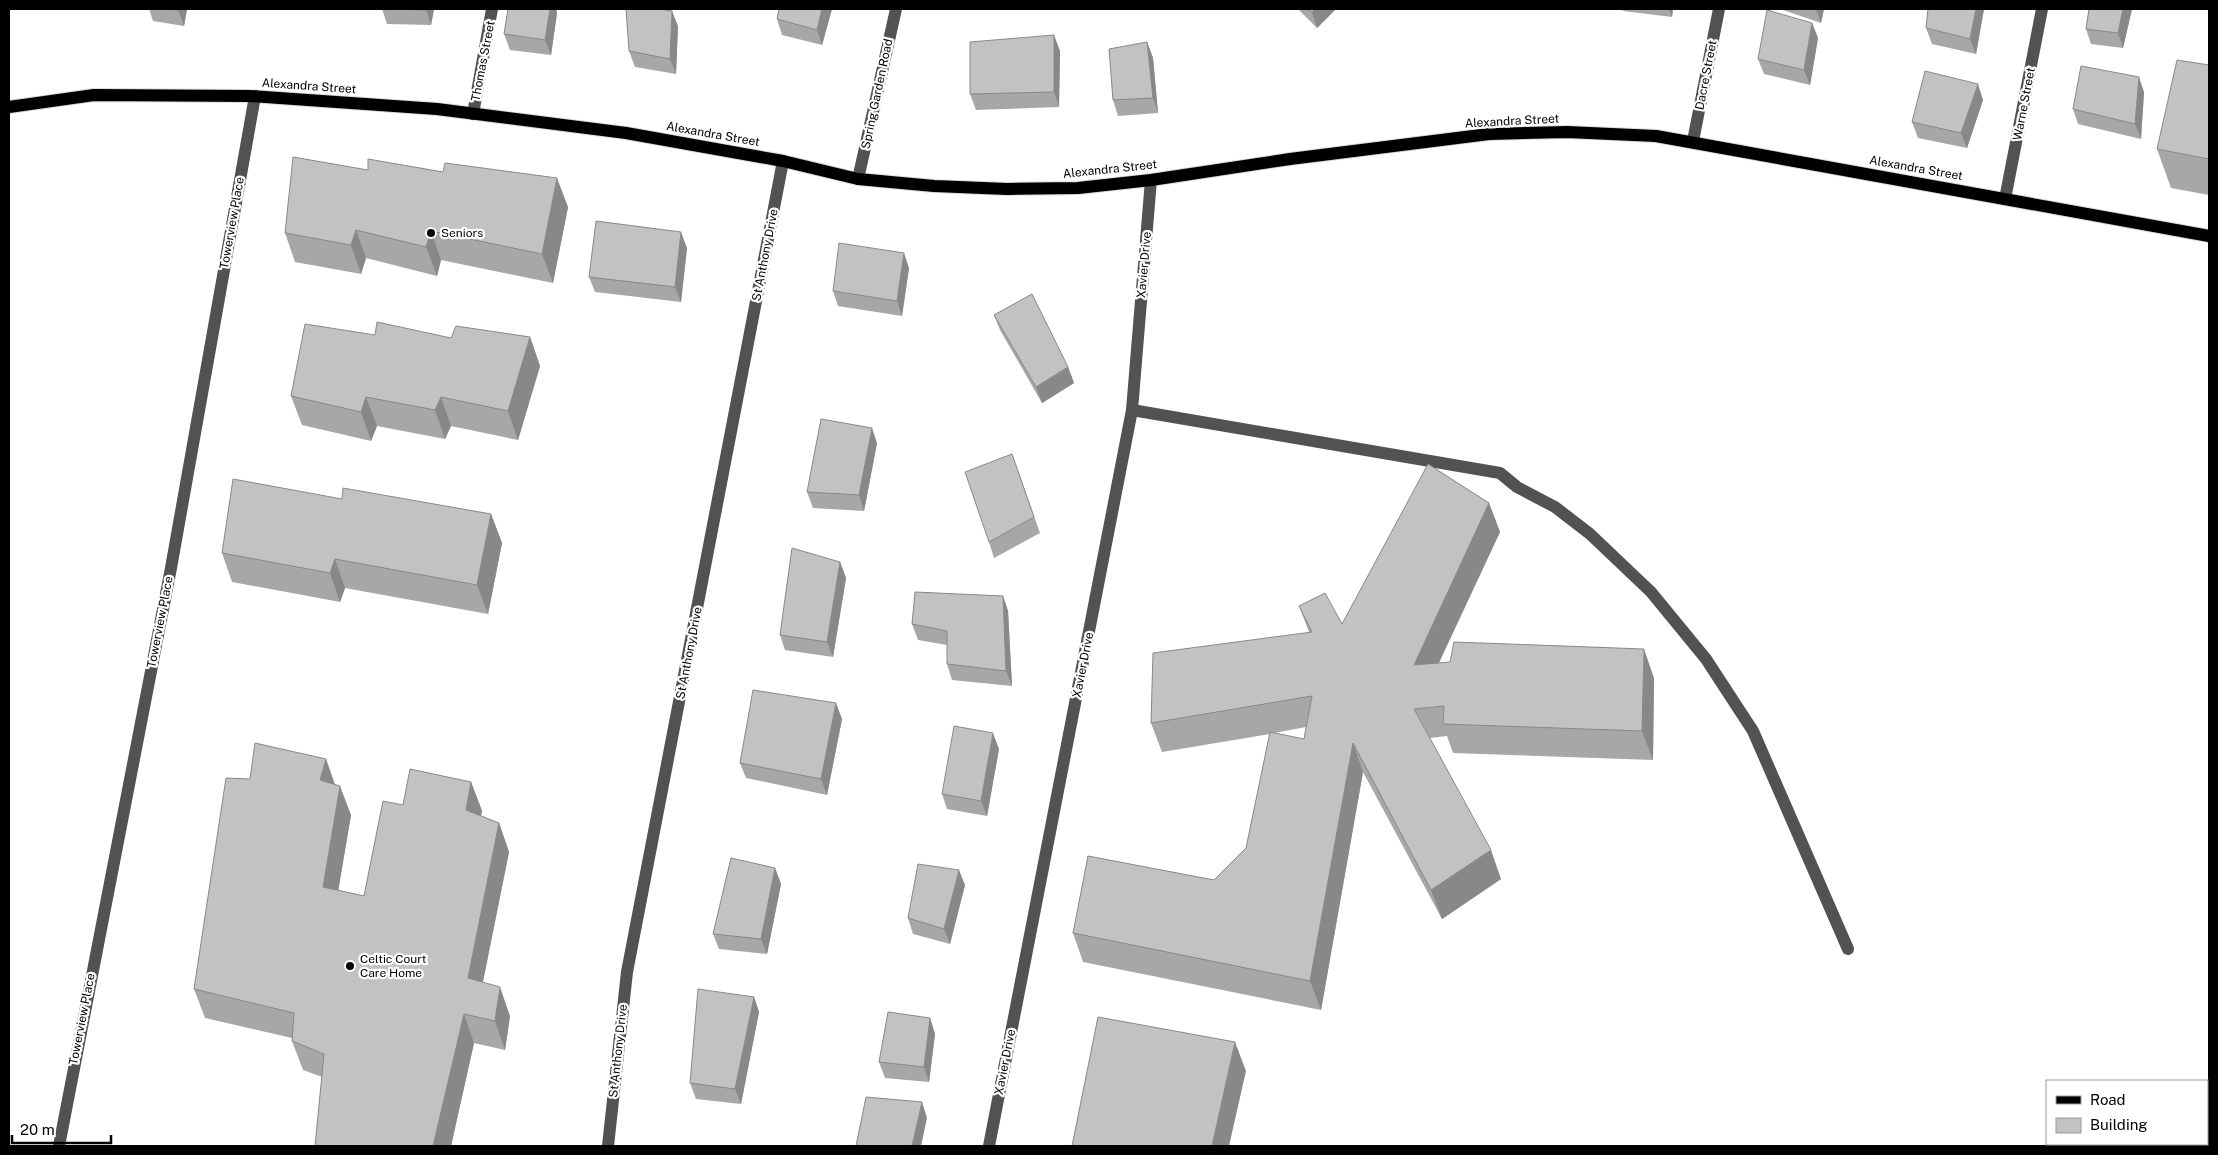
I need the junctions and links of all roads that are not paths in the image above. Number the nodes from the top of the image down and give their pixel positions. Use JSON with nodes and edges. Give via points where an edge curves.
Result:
{"nodes":[{"id":1,"x":492,"y":9,"type":"edge"},
{"id":2,"x":896,"y":9,"type":"edge"},
{"id":3,"x":1718,"y":9,"type":"edge"},
{"id":4,"x":2042,"y":9,"type":"edge"},
{"id":5,"x":255,"y":96,"type":"junction"},
{"id":6,"x":9,"y":107,"type":"edge"},
{"id":7,"x":473,"y":114,"type":"junction"},
{"id":8,"x":1693,"y":141,"type":"junction"},
{"id":9,"x":783,"y":161,"type":"junction"},
{"id":10,"x":858,"y":179,"type":"junction"},
{"id":11,"x":1151,"y":180,"type":"junction"},
{"id":12,"x":2005,"y":199,"type":"junction"},
{"id":13,"x":2209,"y":236,"type":"edge"},
{"id":14,"x":1132,"y":410,"type":"junction"},
{"id":15,"x":1848,"y":949,"type":"dead end"},
{"id":16,"x":59,"y":1146,"type":"edge"},
{"id":17,"x":608,"y":1146,"type":"edge"},
{"id":18,"x":989,"y":1146,"type":"edge"}],
"edges":[{"from":1,"to":7,"type":"street","name":"Thomas Street"},
{"from":2,"to":10,"type":"street","name":"Spring Garden Road"},
{"from":3,"to":8,"type":"street","name":"Dacre Street"},
{"from":4,"to":12,"type":"street","name":"Warne Street"},
{"from":5,"to":6,"type":"main road","name":"Alexandra Street","via":[[94,95]]},
{"from":5,"to":7,"type":"main road","name":"Alexandra Street"},
{"from":5,"to":16,"type":"street","name":"Towerview Place","via":[[171,568]]},
{"from":7,"to":9,"type":"main road","name":"Alexandra Street","via":[[626,133]]},
{"from":8,"to":11,"type":"main road","name":"Alexandra Street","via":[[1610,133],[1489,134]]},
{"from":8,"to":12,"type":"main road","name":"Alexandra Street"},
{"from":9,"to":10,"type":"main road","name":"Alexandra Street"},
{"from":9,"to":17,"type":"street","name":"St Anthony Drive","via":[[627,972]]},
{"from":10,"to":11,"type":"main road","name":"Alexandra Street","via":[[1007,189],[1078,188]]},
{"from":11,"to":14,"type":"street","name":"Xavier Drive"},
{"from":12,"to":13,"type":"main road","name":"Alexandra Street"},
{"from":14,"to":15,"type":"street","via":[[1500,473],[1517,487],[1555,507],[1590,534],[1652,592],[1706,659],[1753,731]]},
{"from":14,"to":18,"type":"street","name":"Xavier Drive"}]}
